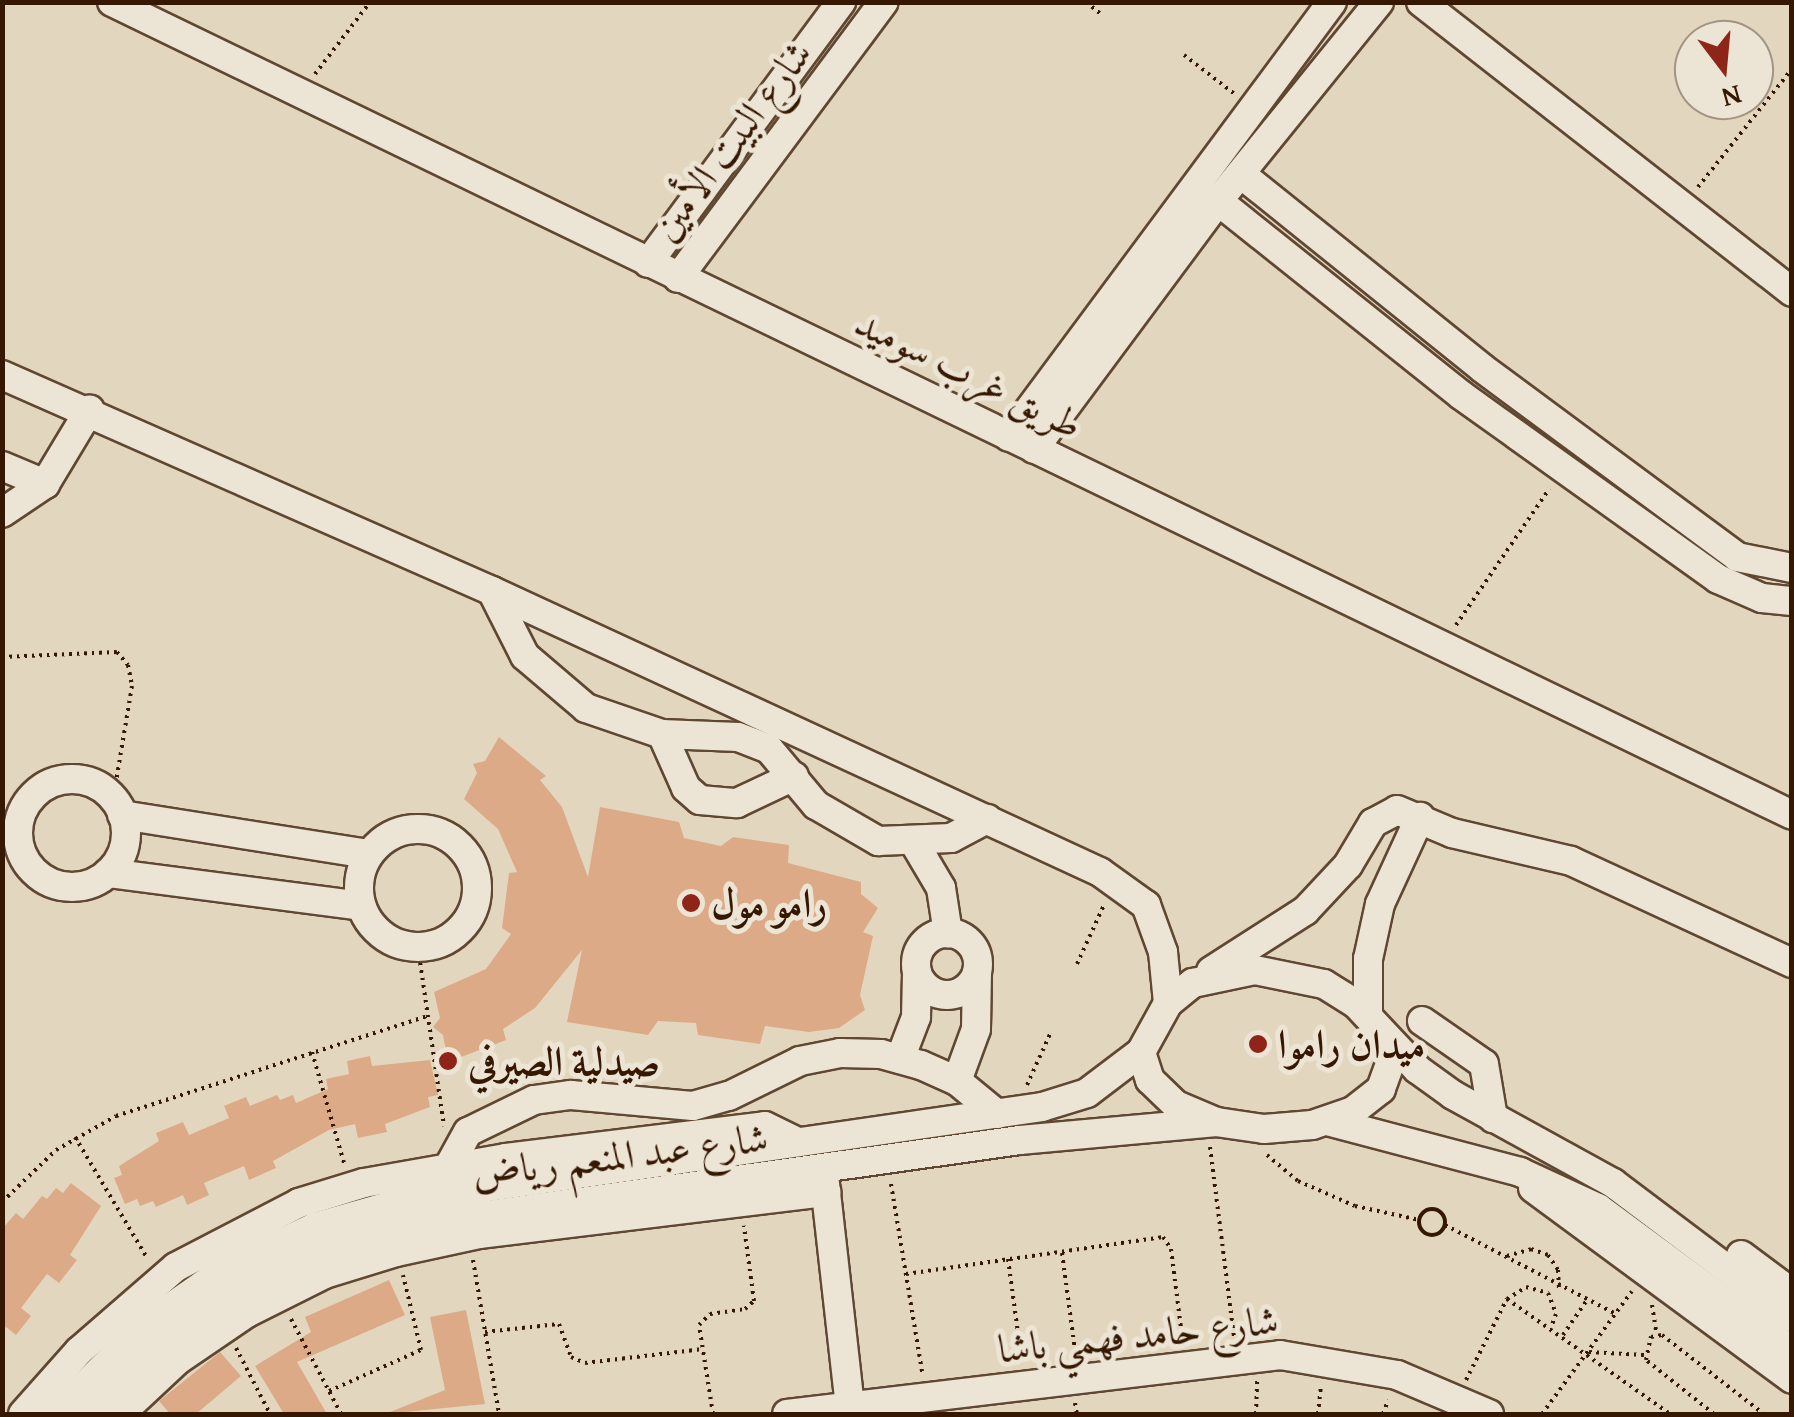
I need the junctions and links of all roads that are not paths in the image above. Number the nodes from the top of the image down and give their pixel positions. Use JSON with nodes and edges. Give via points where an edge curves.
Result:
{"nodes":[{"id":1,"x":112,"y":2,"type":"edge"},
{"id":2,"x":840,"y":2,"type":"edge"},
{"id":3,"x":884,"y":2,"type":"edge"},
{"id":4,"x":1332,"y":2,"type":"edge"},
{"id":5,"x":1379,"y":2,"type":"edge"},
{"id":6,"x":1421,"y":2,"type":"edge"},
{"id":7,"x":1204,"y":171,"type":"junction"},
{"id":8,"x":1229,"y":188,"type":"junction"},
{"id":9,"x":648,"y":263,"type":"junction"},
{"id":10,"x":678,"y":278,"type":"junction"},
{"id":11,"x":1792,"y":292,"type":"edge"},
{"id":12,"x":1482,"y":368,"type":"junction"},
{"id":13,"x":2,"y":374,"type":"edge"},
{"id":14,"x":1461,"y":395,"type":"junction"},
{"id":15,"x":90,"y":409,"type":"junction"},
{"id":16,"x":1021,"y":443,"type":"junction"},
{"id":17,"x":2,"y":466,"type":"edge"},
{"id":18,"x":45,"y":484,"type":"junction"},
{"id":19,"x":2,"y":513,"type":"edge"},
{"id":20,"x":1792,"y":568,"type":"edge"},
{"id":21,"x":492,"y":591,"type":"junction"},
{"id":22,"x":1792,"y":601,"type":"edge"},
{"id":23,"x":662,"y":734,"type":"junction"},
{"id":24,"x":777,"y":738,"type":"junction"},
{"id":25,"x":794,"y":776,"type":"junction"},
{"id":26,"x":118,"y":807,"type":"junction"},
{"id":27,"x":12,"y":810,"type":"edge"},
{"id":28,"x":1792,"y":815,"type":"edge"},
{"id":29,"x":1420,"y":818,"type":"junction"},
{"id":30,"x":987,"y":819,"type":"junction"},
{"id":31,"x":10,"y":841,"type":"edge"},
{"id":32,"x":915,"y":844,"type":"junction"},
{"id":33,"x":369,"y":854,"type":"junction"},
{"id":34,"x":108,"y":872,"type":"junction"},
{"id":35,"x":361,"y":906,"type":"junction"},
{"id":36,"x":948,"y":933,"type":"junction"},
{"id":37,"x":1792,"y":963,"type":"edge"},
{"id":38,"x":917,"y":973,"type":"junction"},
{"id":39,"x":977,"y":973,"type":"junction"},
{"id":40,"x":1193,"y":983,"type":"junction"},
{"id":41,"x":1168,"y":1004,"type":"junction"},
{"id":42,"x":1422,"y":1021,"type":"dead end"},
{"id":43,"x":1375,"y":1025,"type":"junction"},
{"id":44,"x":1141,"y":1052,"type":"junction"},
{"id":45,"x":900,"y":1059,"type":"junction"},
{"id":46,"x":957,"y":1081,"type":"junction"},
{"id":47,"x":1006,"y":1113,"type":"junction"},
{"id":48,"x":1493,"y":1118,"type":"junction"},
{"id":49,"x":1326,"y":1120,"type":"junction"},
{"id":50,"x":1221,"y":1124,"type":"junction"},
{"id":51,"x":809,"y":1140,"type":"junction"},
{"id":52,"x":1534,"y":1140,"type":"junction"},
{"id":53,"x":681,"y":1148,"type":"junction"},
{"id":54,"x":450,"y":1166,"type":"junction"},
{"id":55,"x":1520,"y":1172,"type":"junction"},
{"id":56,"x":825,"y":1180,"type":"junction"},
{"id":57,"x":474,"y":1227,"type":"junction"},
{"id":58,"x":1792,"y":1293,"type":"edge"},
{"id":59,"x":1792,"y":1318,"type":"edge"},
{"id":60,"x":1792,"y":1351,"type":"edge"},
{"id":61,"x":1792,"y":1380,"type":"edge"},
{"id":62,"x":850,"y":1407,"type":"junction"},
{"id":63,"x":22,"y":1414,"type":"edge"},
{"id":64,"x":56,"y":1414,"type":"edge"},
{"id":65,"x":90,"y":1414,"type":"edge"},
{"id":66,"x":120,"y":1414,"type":"edge"},
{"id":67,"x":787,"y":1414,"type":"edge"},
{"id":68,"x":1489,"y":1414,"type":"edge"}],
"edges":[{"from":1,"to":9,"type":"street","name":"طريق غرب سوميد"},
{"from":2,"to":9,"type":"street","name":"شارع البيت الأمين"},
{"from":3,"to":10,"type":"street","name":"شارع البيت الأمين"},
{"from":4,"to":7,"type":"street"},
{"from":5,"to":8,"type":"street"},
{"from":6,"to":11,"type":"street"},
{"from":7,"to":8,"type":"street"},
{"from":7,"to":16,"type":"street"},
{"from":8,"to":12,"type":"street"},
{"from":8,"to":14,"type":"street"},
{"from":8,"to":16,"type":"street"},
{"from":9,"to":10,"type":"street","name":"طريق غرب سوميد"},
{"from":10,"to":16,"type":"street","name":"طريق غرب سوميد"},
{"from":12,"to":14,"type":"street"},
{"from":12,"to":20,"type":"street","via":[[1736,557]]},
{"from":13,"to":15,"type":"street"},
{"from":14,"to":22,"type":"street","via":[[1718,580],[1762,598]]},
{"from":15,"to":18,"type":"street"},
{"from":15,"to":21,"type":"street"},
{"from":16,"to":28,"type":"street","name":"طريق غرب سوميد"},
{"from":17,"to":18,"type":"street"},
{"from":18,"to":19,"type":"street"},
{"from":21,"to":23,"type":"street","via":[[525,656],[553,685],[586,708]]},
{"from":21,"to":24,"type":"street"},
{"from":23,"to":24,"type":"street"},
{"from":23,"to":25,"type":"street","via":[[686,788],[700,800],[737,803]]},
{"from":24,"to":25,"type":"street"},
{"from":24,"to":30,"type":"street"},
{"from":25,"to":32,"type":"street","via":[[845,827],[878,841]]},
{"from":26,"to":27,"type":"street","via":[[82,780],[64,780]]},
{"from":26,"to":33,"type":"street"},
{"from":26,"to":34,"type":"street","via":[[124,846]]},
{"from":27,"to":31,"type":"street"},
{"from":29,"to":37,"type":"street","via":[[1452,833],[1572,861]]},
{"from":29,"to":40,"type":"street","via":[[1397,810],[1380,816],[1348,865],[1305,911]]},
{"from":29,"to":43,"type":"street","via":[[1380,904],[1368,959]]},
{"from":30,"to":32,"type":"street","via":[[950,838]]},
{"from":30,"to":41,"type":"street","via":[[1116,881],[1146,905],[1158,929]]},
{"from":31,"to":34,"type":"street","via":[[46,881],[79,886]]},
{"from":32,"to":36,"type":"street","via":[[941,888]]},
{"from":33,"to":35,"type":"street","via":[[361,870]]},
{"from":33,"to":35,"type":"street","via":[[382,840],[418,828],[453,840],[475,869],[478,888],[467,923],[436,945],[418,948],[382,936]]},
{"from":34,"to":35,"type":"street"},
{"from":36,"to":38,"type":"street","via":[[927,941]]},
{"from":36,"to":39,"type":"street","via":[[976,951]]},
{"from":38,"to":39,"type":"street","via":[[942,995],[964,991]]},
{"from":38,"to":45,"type":"street","via":[[916,1017]]},
{"from":39,"to":46,"type":"street","via":[[976,1029]]},
{"from":40,"to":41,"type":"street"},
{"from":40,"to":43,"type":"street","via":[[1255,970],[1286,974],[1324,984]]},
{"from":41,"to":44,"type":"street"},
{"from":42,"to":48,"type":"street","via":[[1484,1064]]},
{"from":43,"to":48,"type":"street","via":[[1416,1069]]},
{"from":43,"to":49,"type":"street","via":[[1391,1062],[1381,1089],[1353,1111]]},
{"from":44,"to":47,"type":"street","name":"شارع عبد المنعم رياض","via":[[1087,1093]]},
{"from":44,"to":50,"type":"street","via":[[1150,1080],[1176,1105]]},
{"from":45,"to":46,"type":"street"},
{"from":45,"to":54,"type":"street","via":[[840,1052],[800,1061],[693,1106],[571,1095],[534,1100],[468,1132]]},
{"from":46,"to":47,"type":"street"},
{"from":47,"to":51,"type":"street","name":"شارع عبد المنعم رياض"},
{"from":48,"to":52,"type":"street"},
{"from":49,"to":50,"type":"street"},
{"from":49,"to":55,"type":"street"},
{"from":50,"to":56,"type":"street","name":"شارع عبد المنعم رياض","via":[[887,1160]]},
{"from":51,"to":53,"type":"street","name":"شارع عبد المنعم رياض"},
{"from":51,"to":56,"type":"street"},
{"from":52,"to":58,"type":"street","via":[[1602,1154]]},
{"from":52,"to":59,"type":"street","via":[[1613,1183]]},
{"from":53,"to":54,"type":"street"},
{"from":53,"to":64,"type":"street","name":"شارع عبد المنعم رياض","via":[[422,1196],[315,1227],[223,1271],[147,1324]]},
{"from":54,"to":63,"type":"street","via":[[350,1187],[236,1232],[160,1279],[79,1351]]},
{"from":55,"to":60,"type":"street","via":[[1598,1208]]},
{"from":55,"to":61,"type":"street","via":[[1554,1207]]},
{"from":56,"to":57,"type":"street","name":"شارع عبد المنعم رياض"},
{"from":56,"to":57,"type":"street","via":[[740,1202]]},
{"from":56,"to":62,"type":"street"},
{"from":57,"to":65,"type":"street","name":"شارع عبد المنعم رياض","via":[[314,1255],[235,1292],[165,1342]]},
{"from":57,"to":66,"type":"street","via":[[280,1297],[178,1360]]},
{"from":62,"to":67,"type":"street","name":"شارع حامد فهمي باشا"},
{"from":62,"to":68,"type":"street","name":"شارع حامد فهمي باشا","via":[[1247,1356],[1366,1366]]}]}
